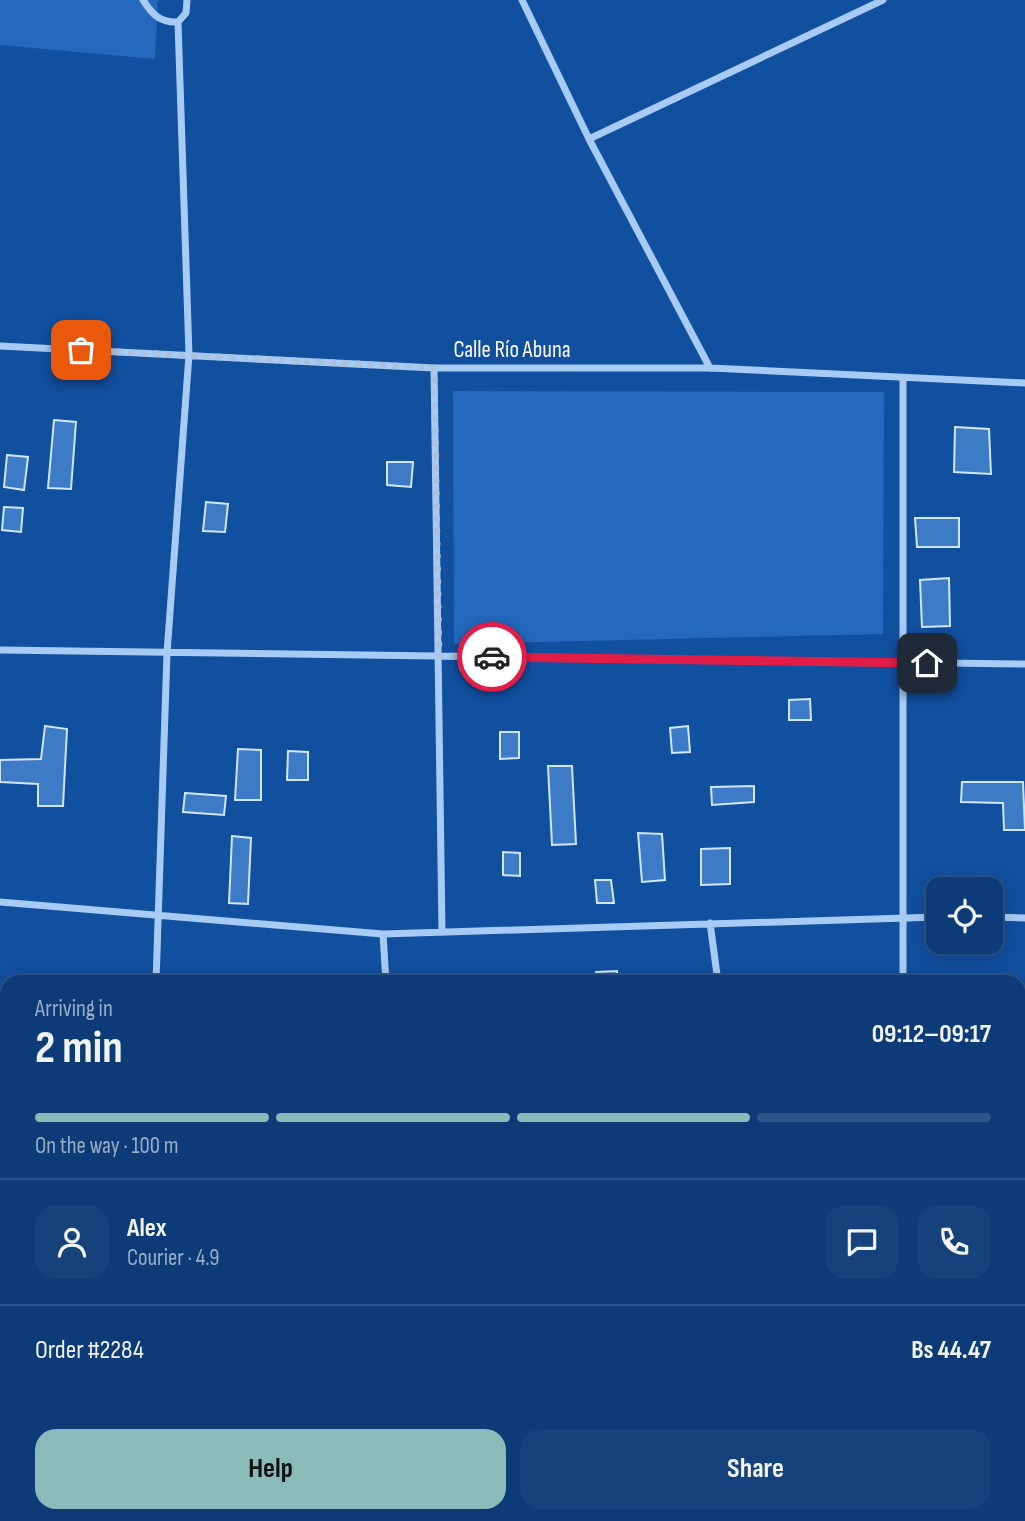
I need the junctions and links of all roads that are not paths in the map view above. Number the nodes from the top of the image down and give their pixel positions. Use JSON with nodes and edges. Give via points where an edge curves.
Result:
{"nodes":[{"id":1,"x":142,"y":0,"type":"edge"},
{"id":2,"x":187,"y":0,"type":"edge"},
{"id":3,"x":522,"y":0,"type":"edge"},
{"id":4,"x":883,"y":0,"type":"edge"},
{"id":5,"x":178,"y":22,"type":"junction"},
{"id":6,"x":589,"y":139,"type":"junction"},
{"id":7,"x":0,"y":346,"type":"edge"},
{"id":8,"x":189,"y":355,"type":"junction"},
{"id":9,"x":434,"y":368,"type":"junction"},
{"id":10,"x":710,"y":368,"type":"junction"},
{"id":11,"x":903,"y":378,"type":"junction"},
{"id":12,"x":1025,"y":383,"type":"edge"},
{"id":13,"x":0,"y":650,"type":"edge"},
{"id":14,"x":167,"y":653,"type":"junction"},
{"id":15,"x":439,"y":656,"type":"junction"},
{"id":16,"x":903,"y":662,"type":"junction"},
{"id":17,"x":1025,"y":664,"type":"edge"},
{"id":18,"x":0,"y":902,"type":"edge"},
{"id":19,"x":159,"y":914,"type":"junction"},
{"id":20,"x":902,"y":916,"type":"junction"},
{"id":21,"x":926,"y":917,"type":"edge"},
{"id":22,"x":1003,"y":918,"type":"edge"},
{"id":23,"x":1025,"y":918,"type":"edge"},
{"id":24,"x":710,"y":923,"type":"junction"},
{"id":25,"x":442,"y":932,"type":"junction"},
{"id":26,"x":383,"y":934,"type":"junction"},
{"id":27,"x":156,"y":975,"type":"edge"},
{"id":28,"x":386,"y":975,"type":"edge"},
{"id":29,"x":717,"y":975,"type":"edge"},
{"id":30,"x":902,"y":975,"type":"edge"}],
"edges":[{"from":1,"to":5,"type":"street","via":[[166,23]]},
{"from":2,"to":5,"type":"street","via":[[186,13]]},
{"from":3,"to":6,"type":"street"},
{"from":4,"to":6,"type":"street"},
{"from":5,"to":8,"type":"street"},
{"from":6,"to":10,"type":"street"},
{"from":7,"to":8,"type":"street","name":"Calle Río Abuna"},
{"from":8,"to":9,"type":"street","name":"Calle Río Abuna"},
{"from":8,"to":14,"type":"street"},
{"from":9,"to":10,"type":"street","name":"Calle Río Abuna"},
{"from":9,"to":15,"type":"street"},
{"from":10,"to":11,"type":"street","name":"Calle Río Abuna"},
{"from":11,"to":12,"type":"street","name":"Calle Río Abuna"},
{"from":11,"to":16,"type":"street"},
{"from":13,"to":14,"type":"street"},
{"from":14,"to":15,"type":"street"},
{"from":14,"to":19,"type":"street"},
{"from":15,"to":16,"type":"street"},
{"from":15,"to":25,"type":"street"},
{"from":16,"to":17,"type":"street"},
{"from":16,"to":20,"type":"street"},
{"from":18,"to":19,"type":"street"},
{"from":19,"to":26,"type":"street"},
{"from":19,"to":27,"type":"street"},
{"from":20,"to":21,"type":"street"},
{"from":20,"to":24,"type":"street"},
{"from":20,"to":30,"type":"street"},
{"from":22,"to":23,"type":"street"},
{"from":24,"to":25,"type":"street"},
{"from":24,"to":29,"type":"street"},
{"from":25,"to":26,"type":"street"},
{"from":26,"to":28,"type":"street"}]}
